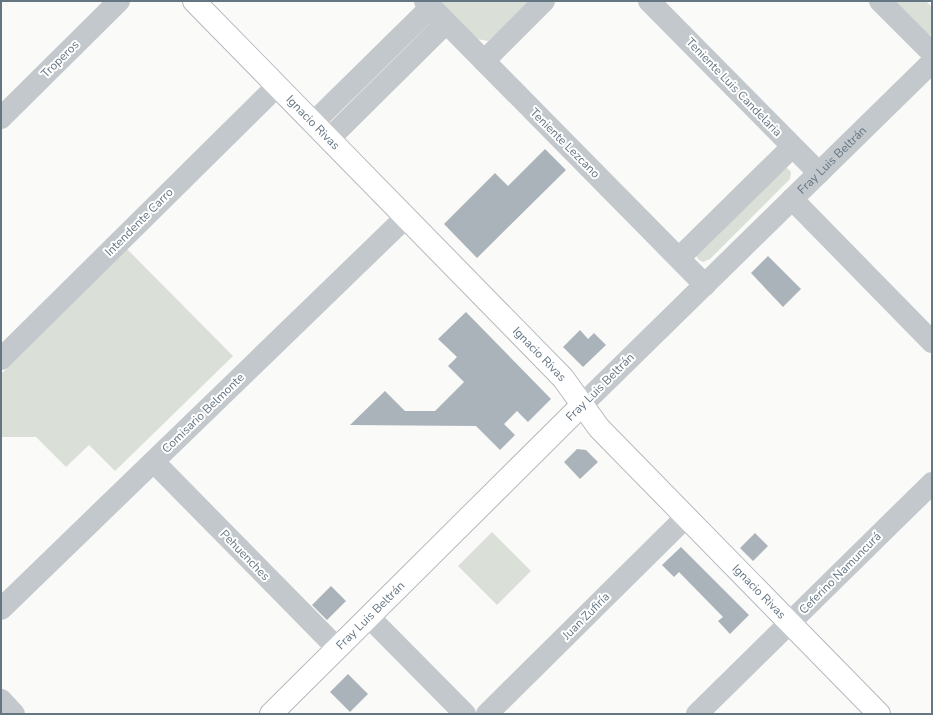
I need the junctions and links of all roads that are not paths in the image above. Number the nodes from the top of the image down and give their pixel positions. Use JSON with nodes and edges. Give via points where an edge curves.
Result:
{"nodes":[{"id":1,"x":119,"y":1,"type":"edge"},
{"id":2,"x":194,"y":1,"type":"edge"},
{"id":3,"x":544,"y":1,"type":"edge"},
{"id":4,"x":649,"y":1,"type":"edge"},
{"id":5,"x":880,"y":1,"type":"edge"},
{"id":6,"x":428,"y":4,"type":"edge"},
{"id":7,"x":446,"y":23,"type":"junction"},
{"id":8,"x":932,"y":53,"type":"edge"},
{"id":9,"x":484,"y":61,"type":"junction"},
{"id":10,"x":932,"y":62,"type":"edge"},
{"id":11,"x":277,"y":86,"type":"junction"},
{"id":12,"x":1,"y":118,"type":"edge"},
{"id":13,"x":314,"y":123,"type":"junction"},
{"id":14,"x":329,"y":139,"type":"junction"},
{"id":15,"x":792,"y":147,"type":"junction"},
{"id":16,"x":819,"y":173,"type":"junction"},
{"id":17,"x":792,"y":199,"type":"junction"},
{"id":18,"x":406,"y":217,"type":"junction"},
{"id":19,"x":679,"y":258,"type":"junction"},
{"id":20,"x":705,"y":285,"type":"junction"},
{"id":21,"x":932,"y":342,"type":"edge"},
{"id":22,"x":1,"y":359,"type":"edge"},
{"id":23,"x":582,"y":405,"type":"junction"},
{"id":24,"x":154,"y":462,"type":"junction"},
{"id":25,"x":932,"y":483,"type":"edge"},
{"id":26,"x":686,"y":517,"type":"junction"},
{"id":27,"x":1,"y":609,"type":"edge"},
{"id":28,"x":369,"y":617,"type":"junction"},
{"id":29,"x":790,"y":623,"type":"junction"},
{"id":30,"x":337,"y":648,"type":"junction"},
{"id":31,"x":1,"y":700,"type":"edge"},
{"id":32,"x":14,"y":714,"type":"edge"},
{"id":33,"x":271,"y":714,"type":"edge"},
{"id":34,"x":465,"y":714,"type":"edge"},
{"id":35,"x":487,"y":714,"type":"edge"},
{"id":36,"x":698,"y":714,"type":"edge"},
{"id":37,"x":879,"y":714,"type":"edge"}],
"edges":[{"from":1,"to":12,"type":"street","name":"Troperos"},
{"from":2,"to":11,"type":"main road","name":"Ignacio Rivas"},
{"from":3,"to":9,"type":"street"},
{"from":4,"to":15,"type":"street","name":"Teniente Luis Candelaria"},
{"from":5,"to":8,"type":"street"},
{"from":6,"to":7,"type":"street","name":"Teniente Lezcano"},
{"from":6,"to":13,"type":"street"},
{"from":7,"to":9,"type":"street","name":"Teniente Lezcano"},
{"from":7,"to":14,"type":"street"},
{"from":9,"to":19,"type":"street","name":"Teniente Lezcano"},
{"from":10,"to":16,"type":"street","name":"Fray Luis Beltrán"},
{"from":11,"to":13,"type":"main road","name":"Ignacio Rivas"},
{"from":11,"to":22,"type":"street","name":"Intendente Carro"},
{"from":13,"to":14,"type":"main road","name":"Ignacio Rivas"},
{"from":14,"to":18,"type":"main road","name":"Ignacio Rivas"},
{"from":15,"to":16,"type":"street","name":"Teniente Luis Candelaria"},
{"from":15,"to":19,"type":"street"},
{"from":16,"to":17,"type":"street","name":"Fray Luis Beltrán"},
{"from":17,"to":20,"type":"street","name":"Fray Luis Beltrán"},
{"from":17,"to":21,"type":"street"},
{"from":18,"to":23,"type":"main road","name":"Ignacio Rivas","via":[[563,378]]},
{"from":18,"to":24,"type":"street","name":"Comisario Belmonte"},
{"from":19,"to":20,"type":"street","name":"Teniente Lezcano"},
{"from":20,"to":23,"type":"street","name":"Fray Luis Beltrán"},
{"from":23,"to":26,"type":"main road","name":"Ignacio Rivas","via":[[599,428]]},
{"from":23,"to":28,"type":"main road","name":"Fray Luis Beltrán"},
{"from":24,"to":27,"type":"street","name":"Comisario Belmonte"},
{"from":24,"to":30,"type":"street","name":"Pehuenches"},
{"from":25,"to":29,"type":"street","name":"Ceferino Namuncurá"},
{"from":26,"to":29,"type":"main road","name":"Ignacio Rivas"},
{"from":26,"to":35,"type":"street","name":"Juan Zufiría"},
{"from":28,"to":30,"type":"main road","name":"Fray Luis Beltrán"},
{"from":28,"to":34,"type":"street"},
{"from":29,"to":36,"type":"street","name":"Ceferino Namuncurá"},
{"from":29,"to":37,"type":"main road","name":"Ignacio Rivas"},
{"from":30,"to":33,"type":"main road","name":"Fray Luis Beltrán"},
{"from":31,"to":32,"type":"street"}]}
